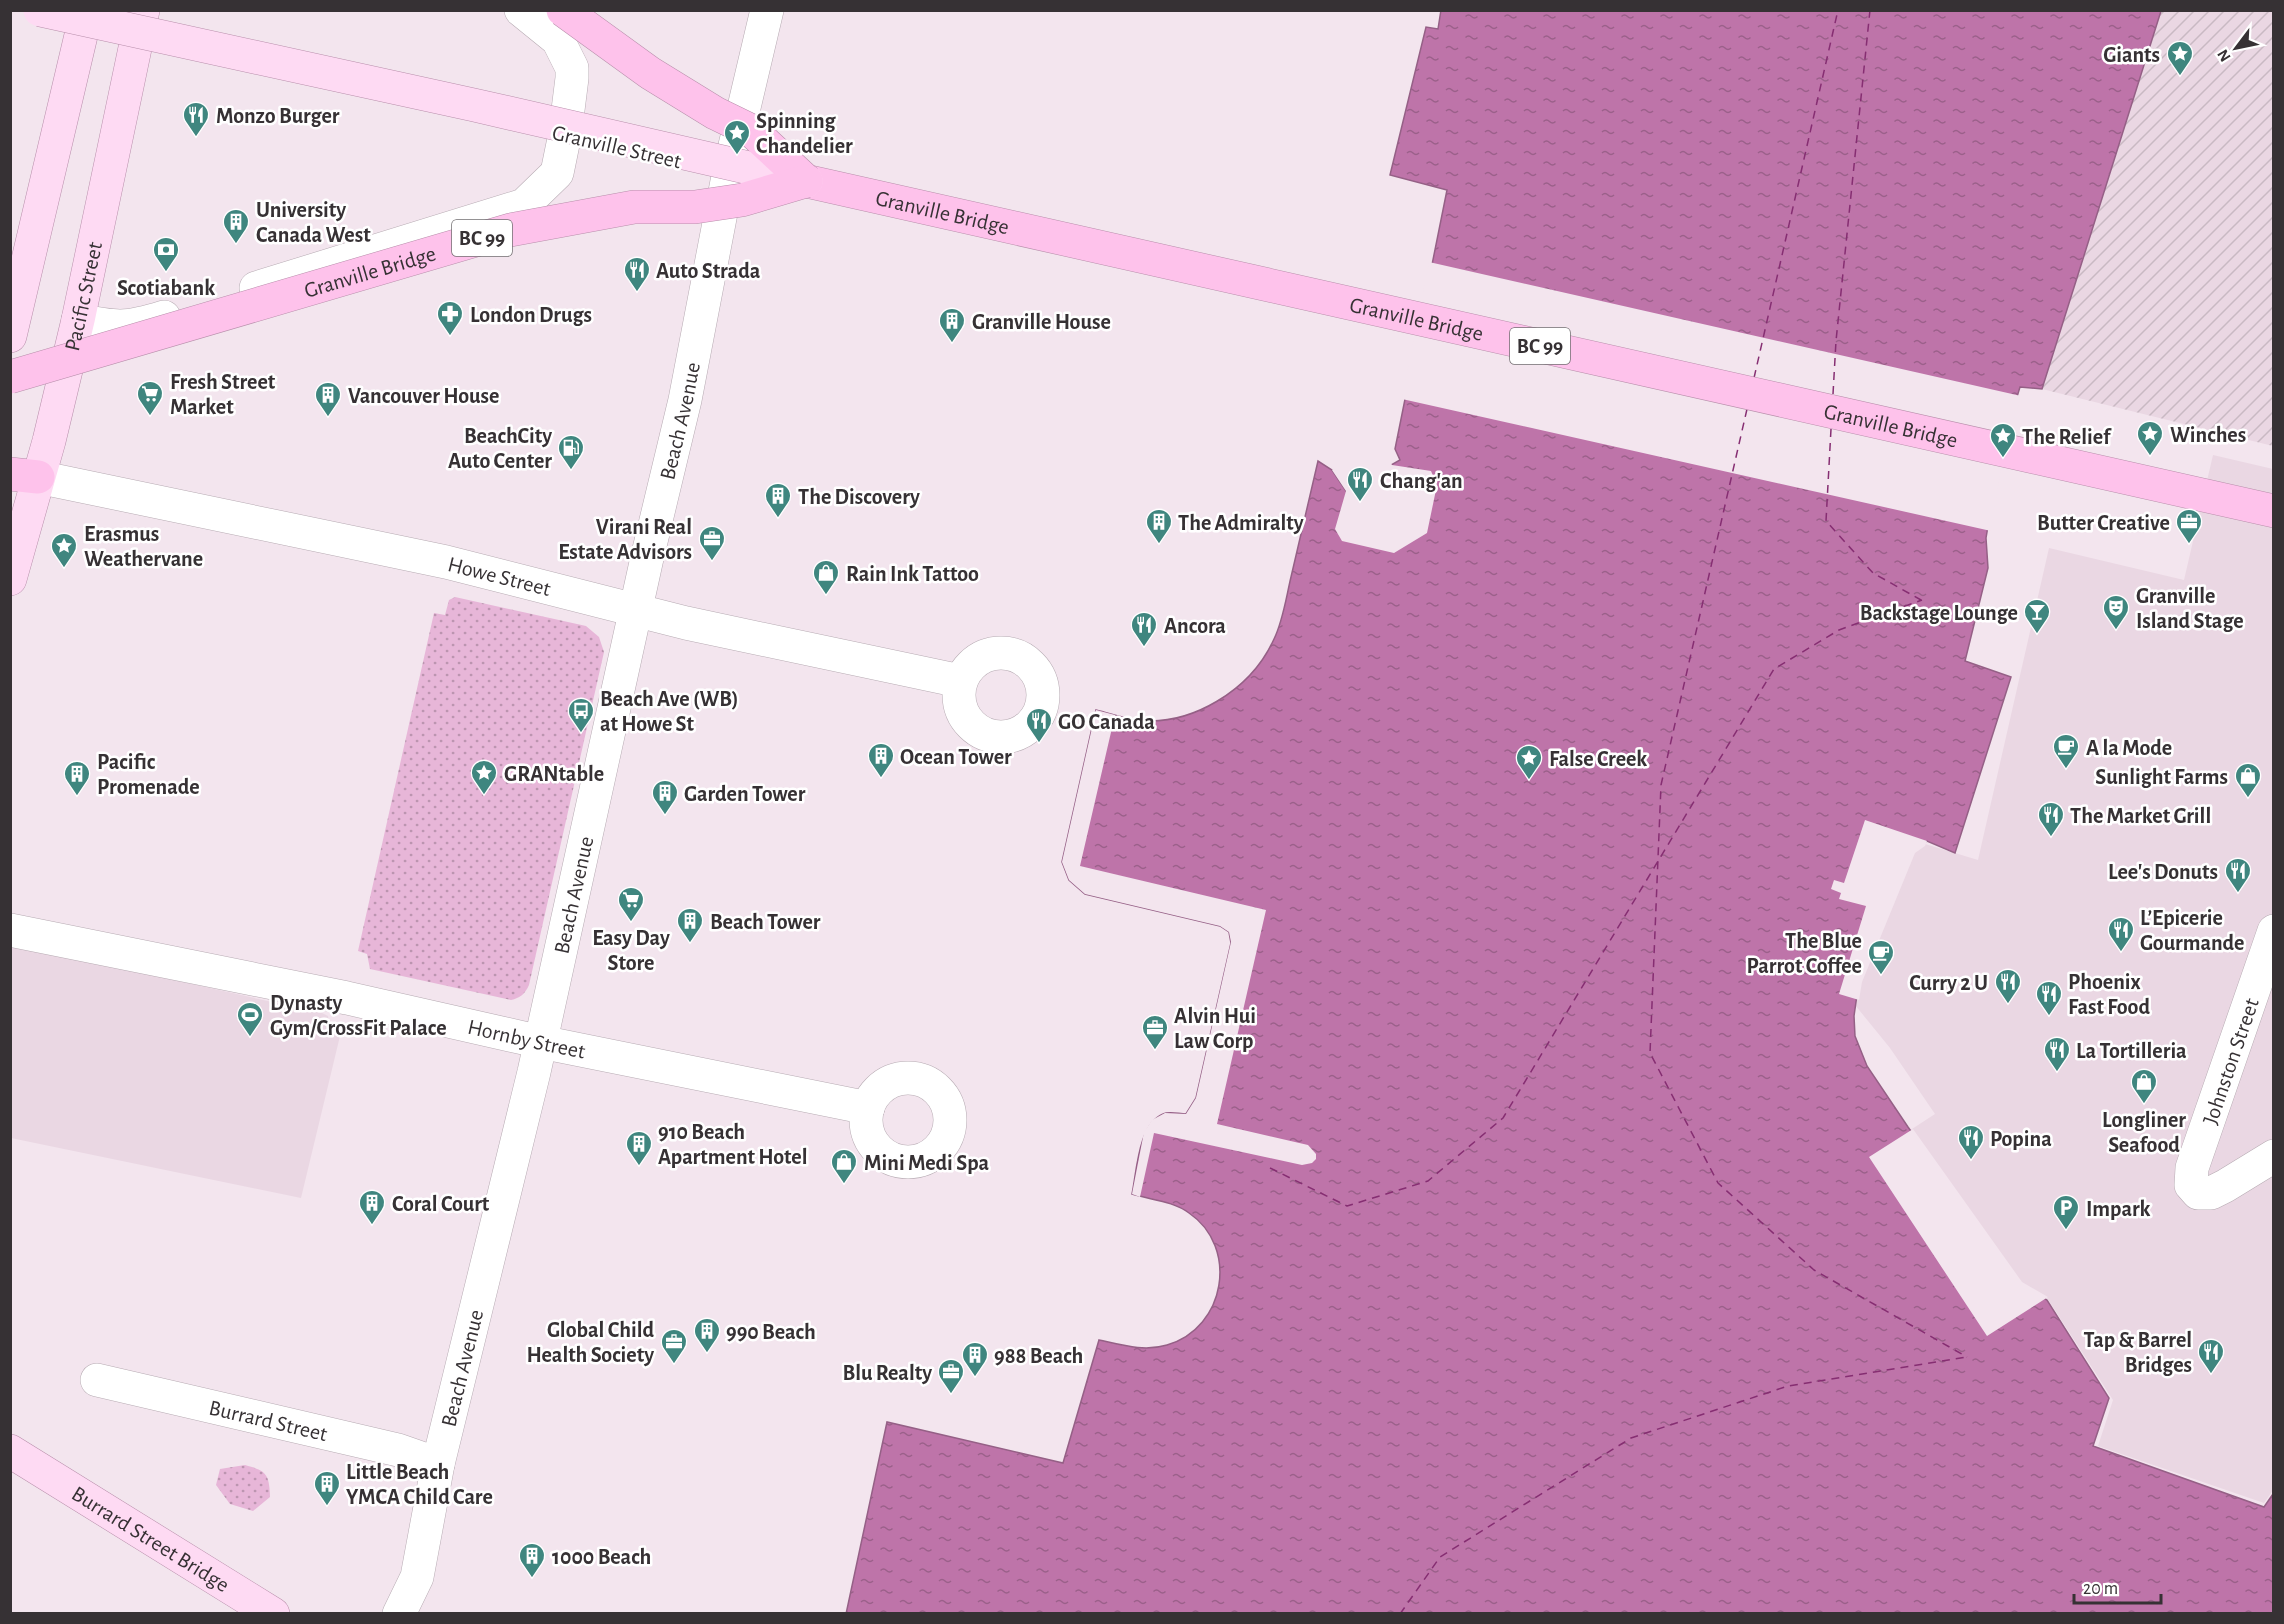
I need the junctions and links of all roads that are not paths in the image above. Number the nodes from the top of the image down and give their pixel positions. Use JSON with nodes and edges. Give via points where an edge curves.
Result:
{"nodes":[{"id":1,"x":40,"y":10,"type":"edge"},
{"id":2,"x":87,"y":10,"type":"edge"},
{"id":3,"x":520,"y":10,"type":"edge"},
{"id":4,"x":563,"y":10,"type":"edge"},
{"id":5,"x":767,"y":10,"type":"edge"},
{"id":6,"x":140,"y":25,"type":"edge"},
{"id":7,"x":565,"y":134,"type":"junction"},
{"id":8,"x":729,"y":171,"type":"junction"},
{"id":9,"x":806,"y":181,"type":"junction"},
{"id":10,"x":23,"y":240,"type":"edge"},
{"id":11,"x":1097,"y":256,"type":"dead end"},
{"id":12,"x":78,"y":320,"type":"junction"},
{"id":13,"x":10,"y":336,"type":"edge"},
{"id":14,"x":10,"y":377,"type":"edge"},
{"id":15,"x":24,"y":476,"type":"edge"},
{"id":16,"x":2274,"y":511,"type":"edge"},
{"id":17,"x":10,"y":579,"type":"edge"},
{"id":18,"x":637,"y":610,"type":"junction"},
{"id":19,"x":960,"y":681,"type":"dead end"},
{"id":20,"x":10,"y":930,"type":"edge"},
{"id":21,"x":2274,"y":931,"type":"edge"},
{"id":22,"x":541,"y":1042,"type":"junction"},
{"id":23,"x":868,"y":1108,"type":"dead end"},
{"id":24,"x":2274,"y":1156,"type":"edge"},
{"id":25,"x":97,"y":1380,"type":"dead end"},
{"id":26,"x":10,"y":1451,"type":"edge"},
{"id":27,"x":438,"y":1464,"type":"junction"},
{"id":28,"x":273,"y":1614,"type":"edge"},
{"id":29,"x":399,"y":1614,"type":"edge"}],
"edges":[{"from":1,"to":9,"type":"main road","name":"Granville Bridge","bridge":true},
{"from":2,"to":10,"type":"main road"},
{"from":3,"to":7,"type":"street","via":[[558,40],[572,68]]},
{"from":4,"to":9,"type":"highway","bridge":true,"via":[[650,73],[752,131]]},
{"from":5,"to":8,"type":"street","name":"Beach Avenue"},
{"from":6,"to":7,"type":"street","name":"Granville Street"},
{"from":6,"to":12,"type":"main road","name":"Pacific Street"},
{"from":7,"to":8,"type":"street","name":"Granville Street"},
{"from":7,"to":12,"type":"street","via":[[557,173],[524,205],[134,326],[111,327]]},
{"from":8,"to":11,"type":"street","name":"Granville Street"},
{"from":8,"to":18,"type":"street","name":"Beach Avenue","via":[[685,400]]},
{"from":9,"to":14,"type":"highway","name":"Granville Bridge","number":"BC 99","bridge":true,"via":[[742,200],[695,207],[634,207],[510,230]]},
{"from":9,"to":16,"type":"highway","name":"Granville Bridge","number":"BC 99"},
{"from":10,"to":13,"type":"main road"},
{"from":12,"to":15,"type":"main road","name":"Pacific Street"},
{"from":15,"to":17,"type":"main road","name":"Pacific Street"},
{"from":15,"to":18,"type":"street","name":"Howe Street","via":[[446,562]]},
{"from":18,"to":19,"type":"street","name":"Howe Street"},
{"from":18,"to":22,"type":"street","name":"Beach Avenue"},
{"from":20,"to":22,"type":"street","name":"Hornby Street","via":[[347,998]]},
{"from":21,"to":24,"type":"street","name":"Johnston Street","via":[[2192,1168],[2193,1190],[2211,1193]]},
{"from":22,"to":23,"type":"street","name":"Hornby Street"},
{"from":22,"to":27,"type":"street","name":"Beach Avenue"},
{"from":25,"to":27,"type":"street","name":"Burrard Street","via":[[409,1453]]},
{"from":26,"to":28,"type":"main road","name":"Burrard Street Bridge"},
{"from":27,"to":29,"type":"street","name":"Beach Avenue","via":[[417,1577]]}]}
